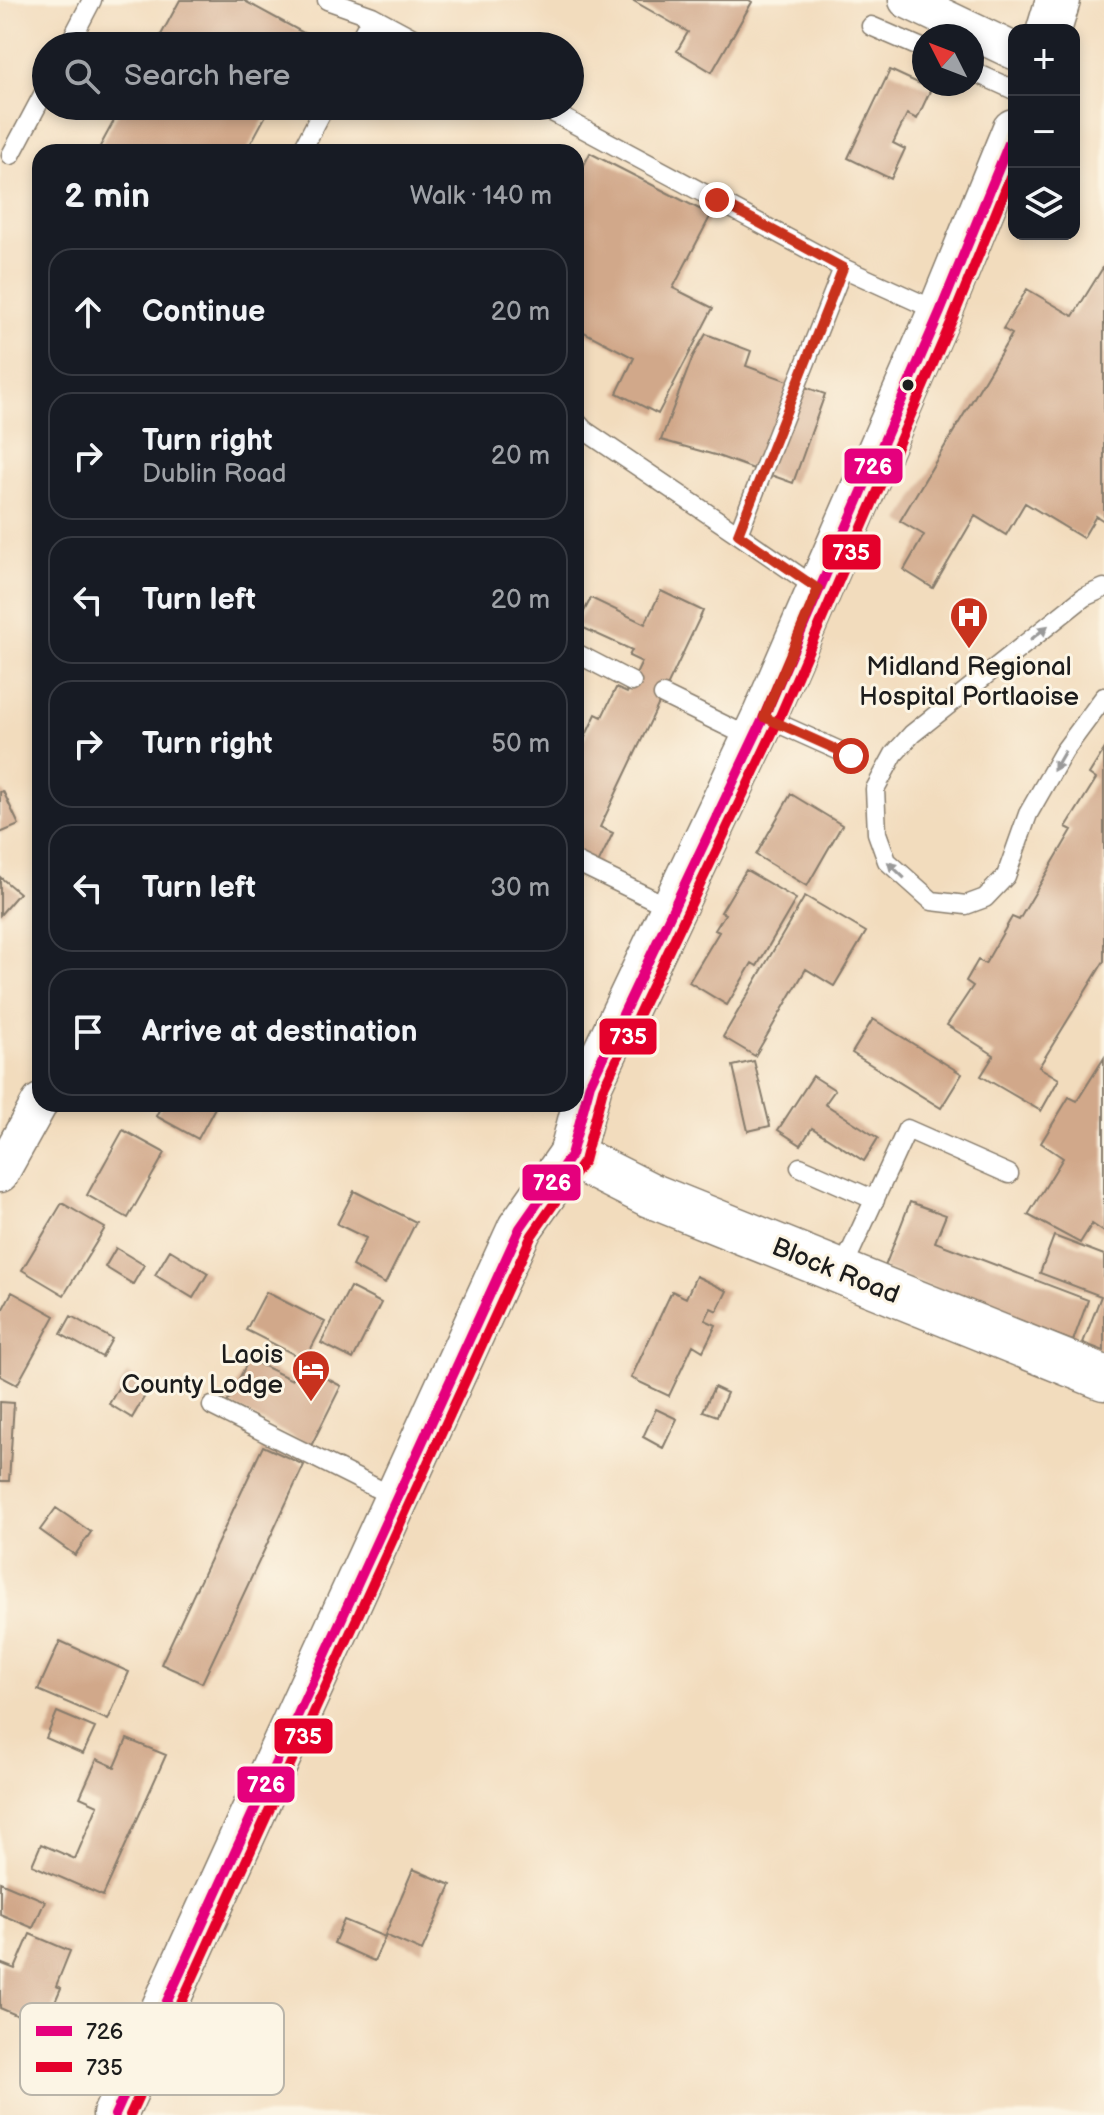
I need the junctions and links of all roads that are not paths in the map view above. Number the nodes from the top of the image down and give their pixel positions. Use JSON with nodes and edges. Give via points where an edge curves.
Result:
{"nodes":[{"id":1,"x":92,"y":0,"type":"edge"},
{"id":2,"x":327,"y":0,"type":"edge"},
{"id":3,"x":907,"y":0,"type":"edge"},
{"id":4,"x":1058,"y":0,"type":"edge"},
{"id":5,"x":372,"y":16,"type":"junction"},
{"id":6,"x":1051,"y":24,"type":"edge"},
{"id":7,"x":871,"y":26,"type":"dead end"},
{"id":8,"x":75,"y":32,"type":"edge"},
{"id":9,"x":363,"y":32,"type":"edge"},
{"id":10,"x":402,"y":32,"type":"edge"},
{"id":11,"x":912,"y":44,"type":"edge"},
{"id":12,"x":1008,"y":48,"type":"edge"},
{"id":13,"x":984,"y":76,"type":"edge"},
{"id":14,"x":1008,"y":87,"type":"edge"},
{"id":15,"x":32,"y":115,"type":"edge"},
{"id":16,"x":318,"y":120,"type":"edge"},
{"id":17,"x":567,"y":120,"type":"edge"},
{"id":18,"x":305,"y":144,"type":"edge"},
{"id":19,"x":1008,"y":146,"type":"edge"},
{"id":20,"x":11,"y":155,"type":"dead end"},
{"id":21,"x":843,"y":268,"type":"junction"},
{"id":22,"x":940,"y":312,"type":"junction"},
{"id":23,"x":584,"y":430,"type":"edge"},
{"id":24,"x":738,"y":534,"type":"junction"},
{"id":25,"x":1104,"y":588,"type":"edge"},
{"id":26,"x":818,"y":589,"type":"junction"},
{"id":27,"x":584,"y":657,"type":"edge"},
{"id":28,"x":632,"y":682,"type":"dead end"},
{"id":29,"x":663,"y":695,"type":"dead end"},
{"id":30,"x":1104,"y":697,"type":"edge"},
{"id":31,"x":759,"y":728,"type":"junction"},
{"id":32,"x":851,"y":756,"type":"dead end"},
{"id":33,"x":584,"y":866,"type":"edge"},
{"id":34,"x":673,"y":909,"type":"junction"},
{"id":35,"x":584,"y":1106,"type":"edge"},
{"id":36,"x":34,"y":1112,"type":"edge"},
{"id":37,"x":583,"y":1112,"type":"edge"},
{"id":38,"x":571,"y":1155,"type":"junction"},
{"id":39,"x":800,"y":1167,"type":"dead end"},
{"id":40,"x":0,"y":1174,"type":"edge"},
{"id":41,"x":1009,"y":1174,"type":"dead end"},
{"id":42,"x":875,"y":1200,"type":"junction"},
{"id":43,"x":841,"y":1272,"type":"junction"},
{"id":44,"x":1104,"y":1378,"type":"edge"},
{"id":45,"x":212,"y":1406,"type":"dead end"},
{"id":46,"x":396,"y":1498,"type":"junction"},
{"id":47,"x":166,"y":2003,"type":"edge"},
{"id":48,"x":124,"y":2095,"type":"edge"},
{"id":49,"x":115,"y":2115,"type":"edge"}],
"edges":[{"from":1,"to":8,"type":"lane"},
{"from":2,"to":5,"type":"lane"},
{"from":3,"to":12,"type":"street"},
{"from":4,"to":6,"type":"main road"},
{"from":5,"to":9,"type":"lane"},
{"from":5,"to":10,"type":"lane"},
{"from":7,"to":11,"type":"lane"},
{"from":13,"to":14,"type":"lane"},
{"from":15,"to":20,"type":"lane"},
{"from":16,"to":18,"type":"lane"},
{"from":17,"to":21,"type":"lane"},
{"from":19,"to":22,"type":"main road"},
{"from":21,"to":22,"type":"lane"},
{"from":21,"to":24,"type":"lane"},
{"from":22,"to":26,"type":"main road"},
{"from":23,"to":24,"type":"lane"},
{"from":24,"to":26,"type":"lane"},
{"from":30,"to":25,"type":"lane","one_way":true,"via":[[1064,751],[1028,814],[1006,876],[985,898],[966,905],[932,901],[887,861],[877,833],[875,789],[894,754],[1084,597]]},
{"from":26,"to":31,"type":"main road"},
{"from":27,"to":28,"type":"lane"},
{"from":29,"to":31,"type":"lane"},
{"from":31,"to":32,"type":"lane"},
{"from":31,"to":34,"type":"main road"},
{"from":33,"to":34,"type":"lane"},
{"from":34,"to":35,"type":"main road"},
{"from":36,"to":40,"type":"street"},
{"from":37,"to":38,"type":"main road"},
{"from":38,"to":43,"type":"main road","name":"Block Road","via":[[650,1195]]},
{"from":38,"to":46,"type":"main road","via":[[520,1228]]},
{"from":39,"to":42,"type":"lane"},
{"from":41,"to":42,"type":"lane","via":[[907,1129]]},
{"from":42,"to":43,"type":"lane"},
{"from":43,"to":44,"type":"main road","name":"Block Road"},
{"from":45,"to":46,"type":"lane"},
{"from":46,"to":47,"type":"main road"},
{"from":48,"to":49,"type":"main road"}]}
